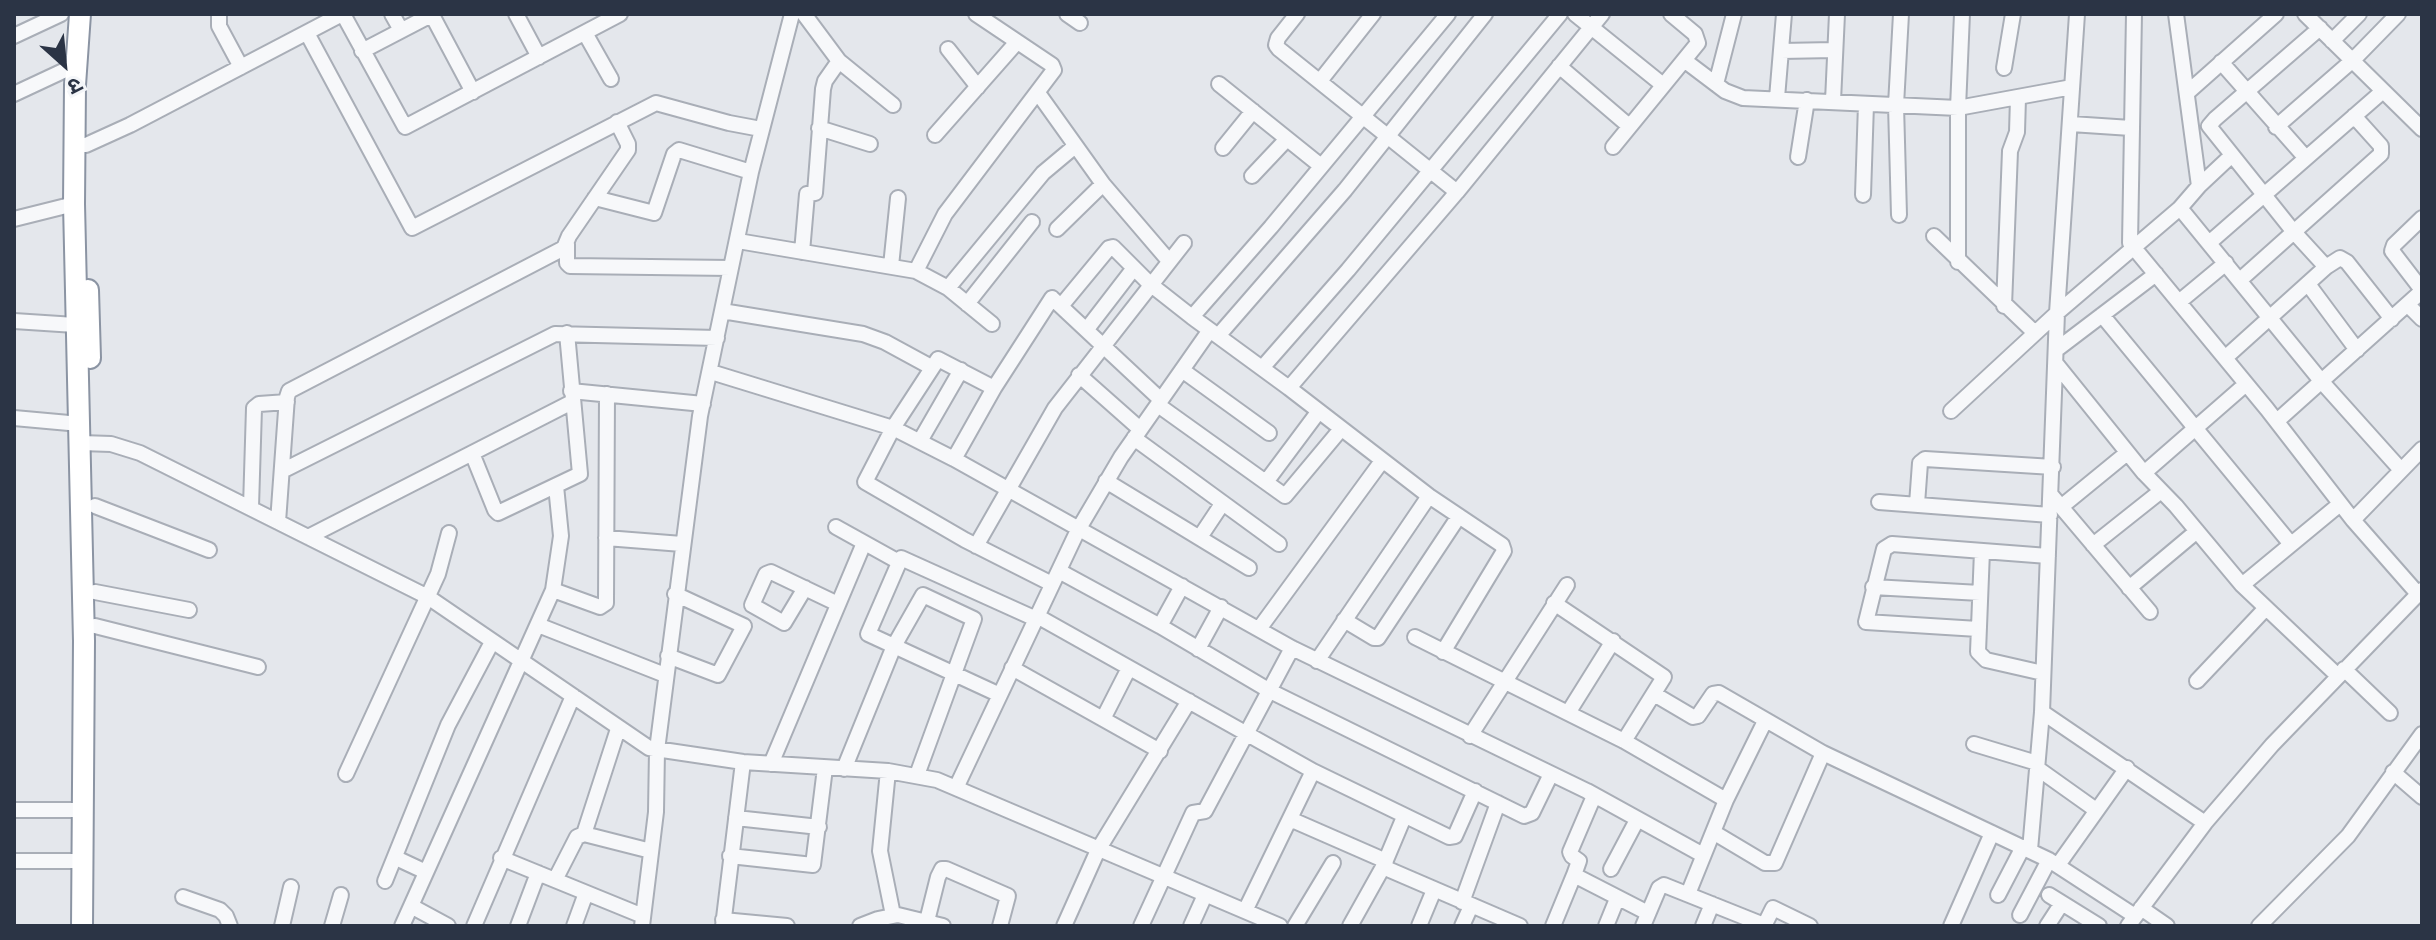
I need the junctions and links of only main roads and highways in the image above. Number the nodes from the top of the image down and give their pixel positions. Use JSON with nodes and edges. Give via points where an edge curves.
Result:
{"nodes":[{"id":1,"x":80,"y":14,"type":"edge"},
{"id":2,"x":91,"y":14,"type":"edge"},
{"id":3,"x":80,"y":145,"type":"junction"},
{"id":4,"x":85,"y":436,"type":"junction"},
{"id":5,"x":82,"y":926,"type":"edge"},
{"id":6,"x":95,"y":926,"type":"edge"}],
"edges":[{"from":1,"to":3,"type":"highway"},
{"from":2,"to":3,"type":"highway"},
{"from":3,"to":4,"type":"highway"},
{"from":3,"to":4,"type":"highway","via":[[74,204],[75,325]]},
{"from":4,"to":5,"type":"highway"},
{"from":4,"to":6,"type":"highway","via":[[95,506]]}]}
